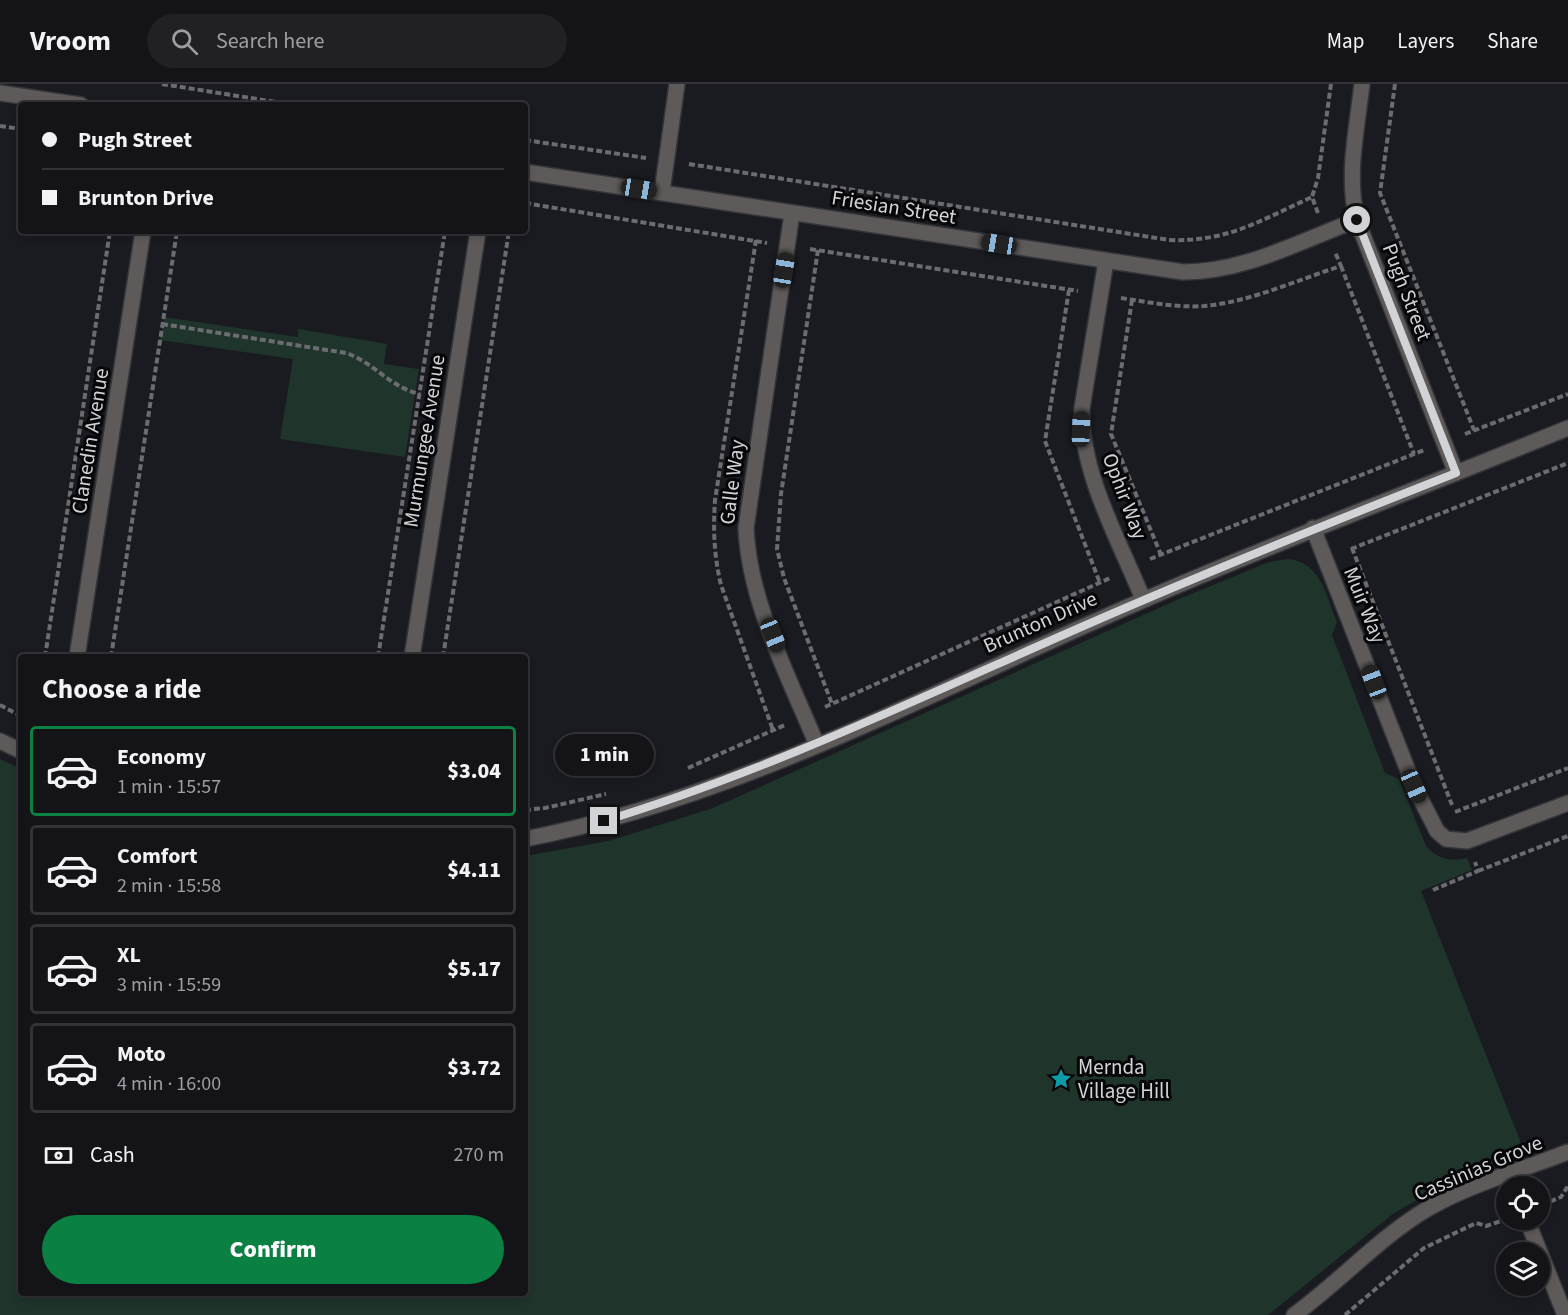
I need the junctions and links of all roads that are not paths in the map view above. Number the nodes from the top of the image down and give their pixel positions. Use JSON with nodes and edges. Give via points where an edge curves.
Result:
{"nodes":[{"id":1,"x":677,"y":84,"type":"edge"},
{"id":2,"x":1362,"y":84,"type":"edge"},
{"id":3,"x":0,"y":93,"type":"edge"},
{"id":4,"x":61,"y":102,"type":"edge"},
{"id":5,"x":528,"y":172,"type":"edge"},
{"id":6,"x":662,"y":192,"type":"junction"},
{"id":7,"x":792,"y":213,"type":"junction"},
{"id":8,"x":1357,"y":220,"type":"junction"},
{"id":9,"x":143,"y":234,"type":"edge"},
{"id":10,"x":478,"y":234,"type":"edge"},
{"id":11,"x":1106,"y":261,"type":"junction"},
{"id":12,"x":1568,"y":428,"type":"edge"},
{"id":13,"x":1456,"y":473,"type":"junction"},
{"id":14,"x":1313,"y":528,"type":"junction"},
{"id":15,"x":1143,"y":599,"type":"junction"},
{"id":16,"x":77,"y":654,"type":"edge"},
{"id":17,"x":412,"y":654,"type":"edge"},
{"id":18,"x":0,"y":741,"type":"edge"},
{"id":19,"x":817,"y":746,"type":"junction"},
{"id":20,"x":18,"y":750,"type":"edge"},
{"id":21,"x":1568,"y":803,"type":"edge"},
{"id":22,"x":528,"y":838,"type":"edge"},
{"id":23,"x":1568,"y":1152,"type":"edge"},
{"id":24,"x":1521,"y":1176,"type":"edge"},
{"id":25,"x":1496,"y":1185,"type":"edge"},
{"id":26,"x":1531,"y":1230,"type":"edge"},
{"id":27,"x":1294,"y":1315,"type":"edge"},
{"id":28,"x":1565,"y":1315,"type":"edge"}],
"edges":[{"from":1,"to":6,"type":"street"},
{"from":2,"to":8,"type":"street","name":"Pugh Street","via":[[1351,173]]},
{"from":3,"to":4,"type":"street"},
{"from":5,"to":6,"type":"street","name":"Friesian Street"},
{"from":6,"to":7,"type":"street","name":"Friesian Street"},
{"from":7,"to":11,"type":"street","name":"Friesian Street"},
{"from":7,"to":19,"type":"street","name":"Galle Way","via":[[746,528],[747,560],[756,594]]},
{"from":8,"to":11,"type":"street","name":"Friesian Street","via":[[1235,267],[1211,272]]},
{"from":8,"to":13,"type":"street","name":"Pugh Street"},
{"from":9,"to":16,"type":"street","name":"Clanedin Avenue"},
{"from":10,"to":17,"type":"street","name":"Murmungee Avenue"},
{"from":11,"to":15,"type":"street","name":"Ophir Way","via":[[1081,429],[1092,475]]},
{"from":12,"to":13,"type":"street","name":"Brunton Drive"},
{"from":13,"to":14,"type":"street","name":"Brunton Drive"},
{"from":14,"to":15,"type":"street","name":"Brunton Drive"},
{"from":14,"to":21,"type":"street","name":"Muir Way","via":[[1430,819],[1446,839],[1467,841]]},
{"from":15,"to":19,"type":"street","name":"Brunton Drive"},
{"from":18,"to":20,"type":"street"},
{"from":19,"to":22,"type":"street","name":"Brunton Drive","via":[[645,809],[583,828]]},
{"from":23,"to":24,"type":"street","name":"Cassinias Grove"},
{"from":25,"to":27,"type":"street","name":"Cassinias Grove","via":[[1454,1196],[1421,1213]]},
{"from":26,"to":28,"type":"street"}]}
